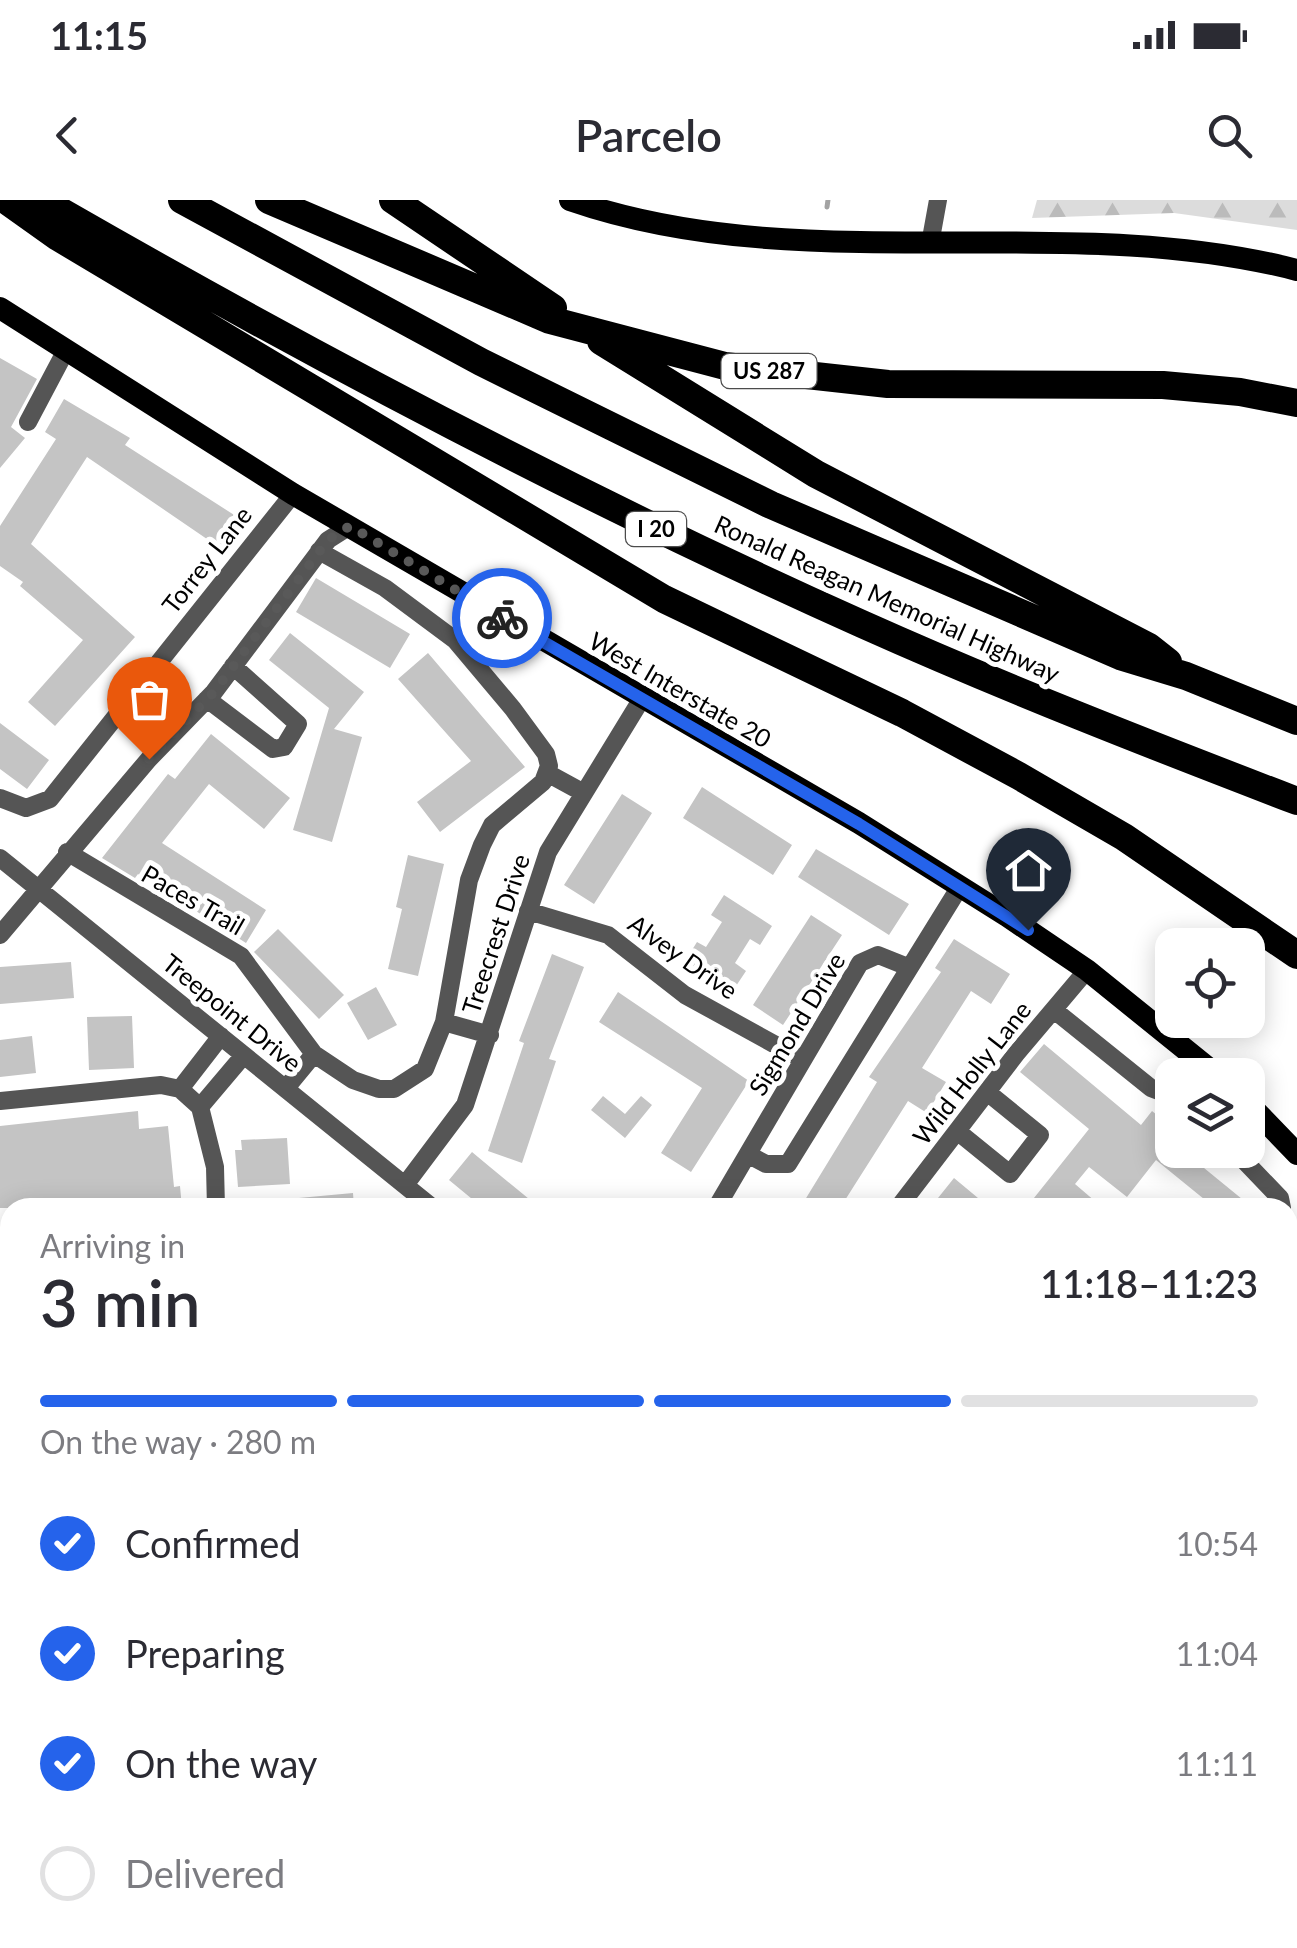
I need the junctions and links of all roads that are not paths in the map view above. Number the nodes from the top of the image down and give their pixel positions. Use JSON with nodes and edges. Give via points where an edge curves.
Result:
{"nodes":[{"id":1,"x":6,"y":200,"type":"edge"},
{"id":2,"x":41,"y":200,"type":"edge"},
{"id":3,"x":182,"y":200,"type":"edge"},
{"id":4,"x":269,"y":200,"type":"edge"},
{"id":5,"x":393,"y":200,"type":"edge"},
{"id":6,"x":570,"y":200,"type":"edge"},
{"id":7,"x":938,"y":200,"type":"edge"},
{"id":8,"x":930,"y":244,"type":"junction"},
{"id":9,"x":1297,"y":270,"type":"edge"},
{"id":10,"x":0,"y":308,"type":"edge"},
{"id":11,"x":65,"y":352,"type":"junction"},
{"id":12,"x":1297,"y":387,"type":"edge"},
{"id":13,"x":1240,"y":392,"type":"junction"},
{"id":14,"x":1297,"y":403,"type":"edge"},
{"id":15,"x":28,"y":422,"type":"dead end"},
{"id":16,"x":292,"y":494,"type":"junction"},
{"id":17,"x":350,"y":526,"type":"junction"},
{"id":18,"x":319,"y":551,"type":"junction"},
{"id":19,"x":233,"y":666,"type":"junction"},
{"id":20,"x":1186,"y":676,"type":"junction"},
{"id":21,"x":207,"y":699,"type":"junction"},
{"id":22,"x":641,"y":700,"type":"junction"},
{"id":23,"x":1297,"y":721,"type":"edge"},
{"id":24,"x":549,"y":774,"type":"junction"},
{"id":25,"x":582,"y":792,"type":"junction"},
{"id":26,"x":0,"y":798,"type":"edge"},
{"id":27,"x":1297,"y":801,"type":"edge"},
{"id":28,"x":67,"y":852,"type":"junction"},
{"id":29,"x":0,"y":858,"type":"edge"},
{"id":30,"x":959,"y":888,"type":"junction"},
{"id":31,"x":38,"y":889,"type":"junction"},
{"id":32,"x":528,"y":911,"type":"junction"},
{"id":33,"x":0,"y":936,"type":"edge"},
{"id":34,"x":1297,"y":956,"type":"edge"},
{"id":35,"x":908,"y":967,"type":"junction"},
{"id":36,"x":1087,"y":970,"type":"junction"},
{"id":37,"x":1054,"y":1010,"type":"junction"},
{"id":38,"x":444,"y":1022,"type":"junction"},
{"id":39,"x":490,"y":1035,"type":"junction"},
{"id":40,"x":221,"y":1036,"type":"junction"},
{"id":41,"x":314,"y":1054,"type":"junction"},
{"id":42,"x":244,"y":1055,"type":"junction"},
{"id":43,"x":1196,"y":1058,"type":"edge"},
{"id":44,"x":803,"y":1060,"type":"junction"},
{"id":45,"x":286,"y":1088,"type":"junction"},
{"id":46,"x":180,"y":1089,"type":"junction"},
{"id":47,"x":1155,"y":1090,"type":"edge"},
{"id":48,"x":987,"y":1092,"type":"junction"},
{"id":49,"x":0,"y":1101,"type":"edge"},
{"id":50,"x":200,"y":1107,"type":"junction"},
{"id":51,"x":1265,"y":1121,"type":"edge"},
{"id":52,"x":957,"y":1132,"type":"junction"},
{"id":53,"x":1297,"y":1154,"type":"edge"},
{"id":54,"x":749,"y":1155,"type":"junction"},
{"id":55,"x":1251,"y":1168,"type":"edge"},
{"id":56,"x":405,"y":1184,"type":"junction"},
{"id":57,"x":216,"y":1198,"type":"edge"},
{"id":58,"x":421,"y":1198,"type":"edge"},
{"id":59,"x":722,"y":1198,"type":"edge"},
{"id":60,"x":906,"y":1198,"type":"edge"},
{"id":61,"x":1280,"y":1198,"type":"edge"}],
"edges":[{"from":1,"to":34,"type":"highway","via":[[664,598],[902,713],[1064,802]]},
{"from":2,"to":27,"type":"highway","name":"Ronald Reagan Memorial Highway","number":"I 20","via":[[344,371],[656,529],[998,682]]},
{"from":3,"to":20,"type":"highway","name":"Ronald Reagan Memorial Highway","via":[[430,336],[755,497],[1120,656]]},
{"from":4,"to":13,"type":"highway","number":"US 287","via":[[550,320],[725,366],[888,384],[1164,385]]},
{"from":5,"to":20,"type":"highway","via":[[632,362],[816,474],[1149,647]]},
{"from":6,"to":8,"type":"main road","via":[[735,234]]},
{"from":7,"to":8,"type":"street"},
{"from":8,"to":9,"type":"main road","via":[[1090,244],[1198,252]]},
{"from":10,"to":11,"type":"main road","name":"West Interstate 20"},
{"from":11,"to":15,"type":"street"},
{"from":11,"to":16,"type":"main road","name":"West Interstate 20"},
{"from":12,"to":13,"type":"highway","via":[[1268,383]]},
{"from":13,"to":14,"type":"highway","number":"US 287"},
{"from":16,"to":17,"type":"main road","name":"West Interstate 20"},
{"from":16,"to":26,"type":"street","name":"Torrey Lane","via":[[50,799],[26,808]]},
{"from":17,"to":18,"type":"street"},
{"from":17,"to":22,"type":"main road","name":"West Interstate 20"},
{"from":18,"to":19,"type":"street"},
{"from":18,"to":24,"type":"street","via":[[385,588],[455,640],[546,754]]},
{"from":19,"to":21,"type":"street"},
{"from":19,"to":21,"type":"street","via":[[290,712],[298,724],[291,739],[273,749]]},
{"from":20,"to":23,"type":"highway","name":"Ronald Reagan Memorial Highway"},
{"from":21,"to":28,"type":"street"},
{"from":22,"to":25,"type":"street","name":"Treecrest Drive"},
{"from":22,"to":30,"type":"main road","name":"West Interstate 20"},
{"from":24,"to":25,"type":"street"},
{"from":24,"to":38,"type":"street","name":"Paces Trail","via":[[492,825],[482,845]]},
{"from":25,"to":32,"type":"street","name":"Treecrest Drive","via":[[548,852]]},
{"from":28,"to":31,"type":"street"},
{"from":28,"to":41,"type":"street","name":"Paces Trail","via":[[240,956]]},
{"from":29,"to":31,"type":"street","name":"Treepoint Drive"},
{"from":30,"to":35,"type":"street"},
{"from":30,"to":36,"type":"main road","name":"West Interstate 20"},
{"from":31,"to":33,"type":"street"},
{"from":31,"to":40,"type":"street","name":"Treepoint Drive"},
{"from":32,"to":39,"type":"street","name":"Treecrest Drive"},
{"from":32,"to":44,"type":"street","name":"Alvey Drive","via":[[608,934],[685,995]]},
{"from":35,"to":44,"type":"street","name":"Sigmond Drive","via":[[878,954],[860,963]]},
{"from":35,"to":54,"type":"street","via":[[788,1164]]},
{"from":36,"to":37,"type":"street","name":"Wild Holly Lane"},
{"from":36,"to":43,"type":"main road","name":"West Interstate 20"},
{"from":37,"to":47,"type":"street"},
{"from":37,"to":48,"type":"street","name":"Wild Holly Lane"},
{"from":38,"to":39,"type":"street"},
{"from":38,"to":41,"type":"street","name":"Paces Trail","via":[[424,1069],[394,1089],[353,1080]]},
{"from":39,"to":56,"type":"street","name":"Treecrest Drive","via":[[465,1105]]},
{"from":40,"to":42,"type":"street","name":"Treepoint Drive"},
{"from":40,"to":46,"type":"street"},
{"from":41,"to":45,"type":"street"},
{"from":42,"to":45,"type":"street","name":"Treepoint Drive"},
{"from":42,"to":50,"type":"street"},
{"from":44,"to":54,"type":"street","name":"Sigmond Drive"},
{"from":45,"to":56,"type":"street","name":"Treepoint Drive"},
{"from":46,"to":49,"type":"street","via":[[162,1084]]},
{"from":46,"to":50,"type":"street"},
{"from":48,"to":52,"type":"street","name":"Wild Holly Lane"},
{"from":48,"to":52,"type":"street","via":[[1040,1135],[1010,1174]]},
{"from":50,"to":57,"type":"street"},
{"from":51,"to":53,"type":"main road"},
{"from":52,"to":60,"type":"street","name":"Wild Holly Lane"},
{"from":54,"to":59,"type":"street","name":"Sigmond Drive"},
{"from":55,"to":61,"type":"street"},
{"from":56,"to":58,"type":"street","name":"Treepoint Drive"}]}
